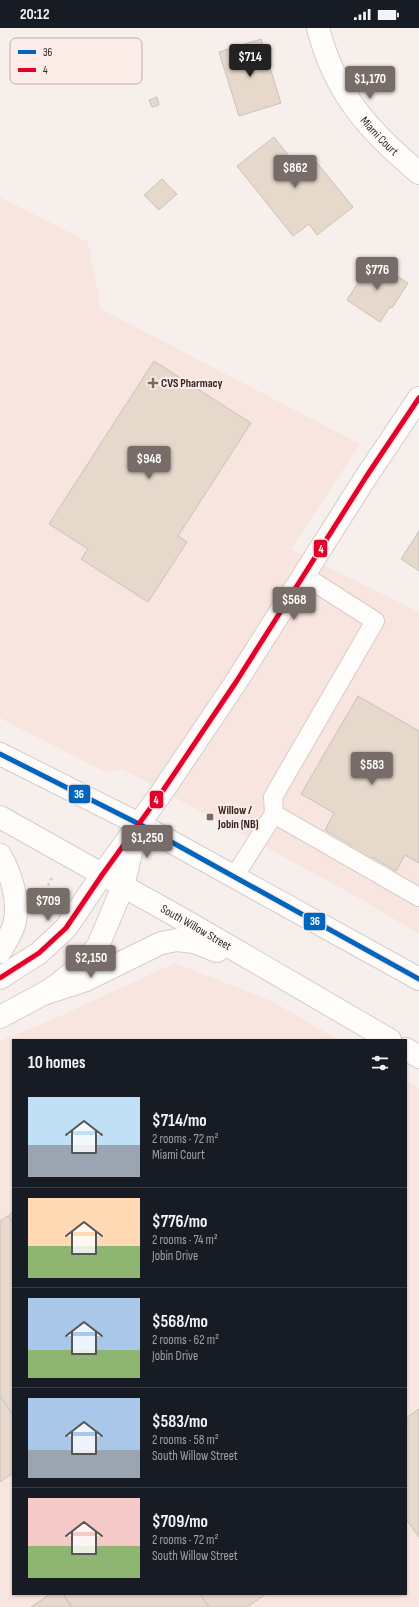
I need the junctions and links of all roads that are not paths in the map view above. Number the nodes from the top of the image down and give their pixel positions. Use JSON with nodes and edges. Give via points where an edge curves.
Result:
{"nodes":[{"id":1,"x":318,"y":28,"type":"edge"},
{"id":2,"x":419,"y":173,"type":"edge"},
{"id":3,"x":419,"y":398,"type":"edge"},
{"id":4,"x":303,"y":575,"type":"junction"},
{"id":5,"x":0,"y":754,"type":"edge"},
{"id":6,"x":274,"y":814,"type":"junction"},
{"id":7,"x":0,"y":817,"type":"edge"},
{"id":8,"x":139,"y":824,"type":"junction"},
{"id":9,"x":0,"y":855,"type":"edge"},
{"id":10,"x":102,"y":875,"type":"junction"},
{"id":11,"x":234,"y":877,"type":"junction"},
{"id":12,"x":123,"y":886,"type":"junction"},
{"id":13,"x":419,"y":897,"type":"edge"},
{"id":14,"x":0,"y":952,"type":"edge"},
{"id":15,"x":273,"y":972,"type":"junction"},
{"id":16,"x":0,"y":978,"type":"edge"},
{"id":17,"x":419,"y":979,"type":"edge"},
{"id":18,"x":43,"y":994,"type":"junction"},
{"id":19,"x":0,"y":1016,"type":"edge"},
{"id":20,"x":388,"y":1039,"type":"edge"},
{"id":21,"x":407,"y":1050,"type":"edge"},
{"id":22,"x":419,"y":1057,"type":"edge"}],
"edges":[{"from":1,"to":2,"type":"main road","name":"Miami Court","via":[[324,52],[340,88],[365,122]]},
{"from":3,"to":4,"type":"main road"},
{"from":4,"to":6,"type":"lane","via":[[375,621],[273,797]]},
{"from":4,"to":8,"type":"main road","via":[[236,682]]},
{"from":5,"to":8,"type":"main road"},
{"from":6,"to":11,"type":"lane"},
{"from":6,"to":13,"type":"lane"},
{"from":7,"to":10,"type":"main road","name":"South Willow Street"},
{"from":8,"to":10,"type":"main road"},
{"from":8,"to":11,"type":"main road"},
{"from":8,"to":12,"type":"main road"},
{"from":9,"to":14,"type":"main road","via":[[12,883],[16,903],[15,922]]},
{"from":10,"to":12,"type":"main road","name":"South Willow Street"},
{"from":10,"to":16,"type":"main road","via":[[66,928],[39,953]]},
{"from":11,"to":17,"type":"main road"},
{"from":12,"to":15,"type":"main road","name":"South Willow Street"},
{"from":12,"to":18,"type":"main road","via":[[98,946],[76,970]]},
{"from":15,"to":18,"type":"main road","via":[[194,942],[177,940],[161,943],[86,980]]},
{"from":15,"to":20,"type":"main road","name":"South Willow Street"},
{"from":18,"to":19,"type":"main road"},
{"from":21,"to":22,"type":"main road"}]}
